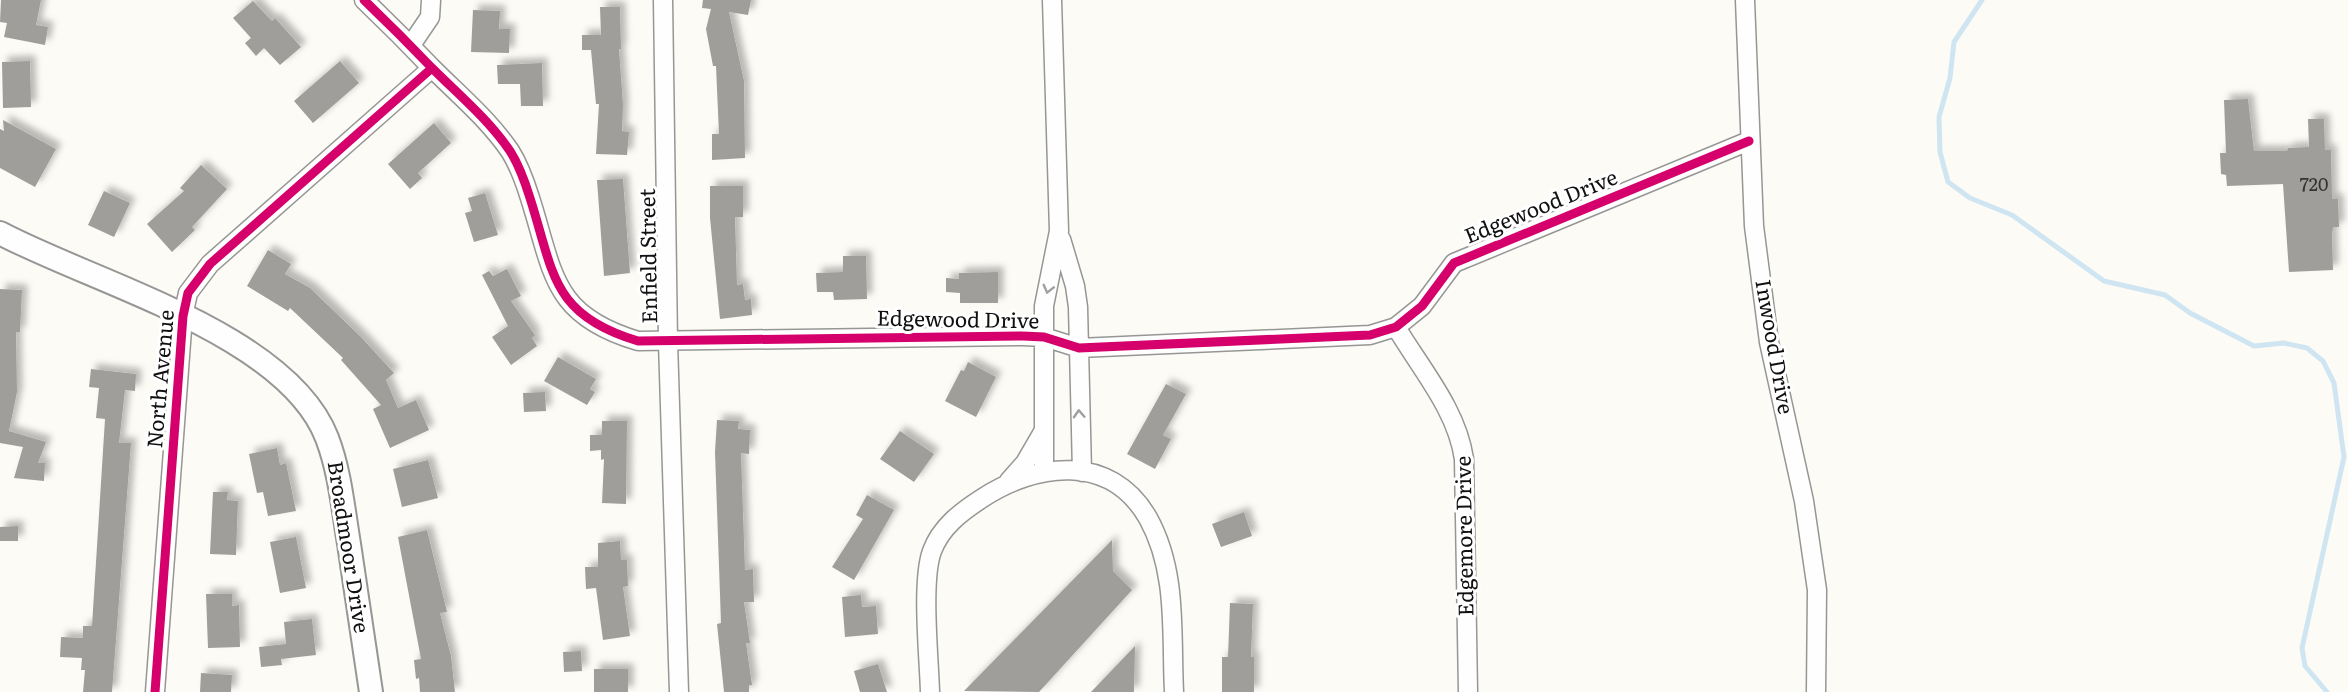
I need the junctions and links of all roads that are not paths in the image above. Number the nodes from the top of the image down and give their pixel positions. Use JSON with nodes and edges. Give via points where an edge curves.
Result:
{"nodes":[{"id":1,"x":364,"y":0,"type":"edge"},
{"id":2,"x":431,"y":0,"type":"edge"},
{"id":3,"x":663,"y":0,"type":"edge"},
{"id":4,"x":1052,"y":0,"type":"edge"},
{"id":5,"x":1745,"y":0,"type":"edge"},
{"id":6,"x":411,"y":45,"type":"junction"},
{"id":7,"x":432,"y":68,"type":"junction"},
{"id":8,"x":1749,"y":141,"type":"junction"},
{"id":9,"x":1059,"y":231,"type":"junction"},
{"id":10,"x":0,"y":233,"type":"edge"},
{"id":11,"x":183,"y":316,"type":"junction"},
{"id":12,"x":1395,"y":327,"type":"junction"},
{"id":13,"x":1044,"y":337,"type":"junction"},
{"id":14,"x":668,"y":342,"type":"junction"},
{"id":15,"x":1079,"y":348,"type":"junction"},
{"id":16,"x":1044,"y":430,"type":"junction"},
{"id":17,"x":1044,"y":471,"type":"junction"},
{"id":18,"x":1082,"y":472,"type":"junction"},
{"id":19,"x":1009,"y":481,"type":"junction"},
{"id":20,"x":155,"y":692,"type":"edge"},
{"id":21,"x":371,"y":692,"type":"edge"},
{"id":22,"x":679,"y":692,"type":"edge"},
{"id":23,"x":930,"y":692,"type":"edge"},
{"id":24,"x":1173,"y":692,"type":"edge"},
{"id":25,"x":1468,"y":692,"type":"edge"},
{"id":26,"x":1816,"y":692,"type":"edge"}],
"edges":[{"from":1,"to":6,"type":"street","name":"Edgewood Drive"},
{"from":2,"to":6,"type":"street","via":[[430,17]]},
{"from":3,"to":14,"type":"street","name":"Enfield Street"},
{"from":4,"to":9,"type":"street"},
{"from":5,"to":8,"type":"street","name":"Inwood Drive"},
{"from":6,"to":7,"type":"street","name":"Edgewood Drive"},
{"from":7,"to":11,"type":"street","name":"North Avenue","via":[[210,264],[188,293]]},
{"from":7,"to":14,"type":"street","name":"Edgewood Drive","via":[[485,118],[512,154],[526,186],[549,267],[580,314],[608,332],[638,341]]},
{"from":8,"to":12,"type":"street","name":"Edgewood Drive","via":[[1454,263],[1422,306]]},
{"from":8,"to":26,"type":"street","name":"Inwood Drive","via":[[1754,226],[1769,342],[1804,501],[1817,590]]},
{"from":9,"to":13,"type":"street","one_way":true,"via":[[1044,306]]},
{"from":9,"to":15,"type":"street","via":[[1075,286]]},
{"from":10,"to":11,"type":"street","name":"Broadmoor Drive"},
{"from":11,"to":20,"type":"street","name":"North Avenue"},
{"from":11,"to":21,"type":"street","name":"Broadmoor Drive","via":[[274,368],[309,404],[326,435],[338,472]]},
{"from":12,"to":15,"type":"street","name":"Edgewood Drive","via":[[1370,335]]},
{"from":12,"to":25,"type":"street","name":"Edgemore Drive","via":[[1454,419],[1461,437]]},
{"from":13,"to":14,"type":"street","name":"Edgewood Drive","via":[[795,337]]},
{"from":13,"to":15,"type":"street","name":"Edgewood Drive"},
{"from":13,"to":16,"type":"street"},
{"from":14,"to":22,"type":"street","name":"Enfield Street"},
{"from":18,"to":15,"type":"street","one_way":true},
{"from":16,"to":17,"type":"street"},
{"from":16,"to":19,"type":"street","via":[[1025,463]]},
{"from":17,"to":18,"type":"street","via":[[1063,468]]},
{"from":17,"to":19,"type":"street"},
{"from":18,"to":24,"type":"street","via":[[1116,484],[1133,499],[1147,516],[1165,555]]},
{"from":19,"to":23,"type":"street","via":[[959,513],[932,550],[927,571]]}]}
